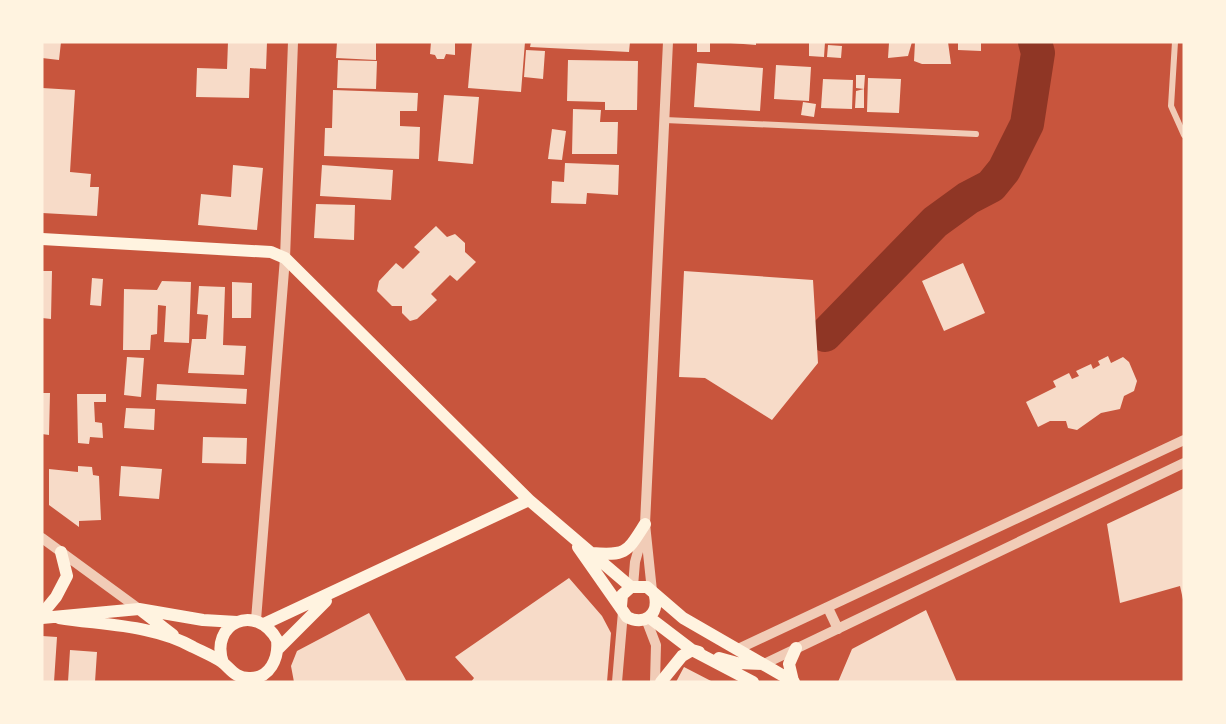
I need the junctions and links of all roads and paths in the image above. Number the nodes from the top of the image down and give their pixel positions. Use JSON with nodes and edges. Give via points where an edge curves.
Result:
{"nodes":[{"id":1,"x":293,"y":42,"type":"edge"},
{"id":2,"x":668,"y":42,"type":"edge"},
{"id":3,"x":1175,"y":42,"type":"edge"},
{"id":4,"x":665,"y":120,"type":"junction"},
{"id":5,"x":976,"y":134,"type":"dead end"},
{"id":6,"x":1184,"y":135,"type":"edge"},
{"id":7,"x":42,"y":240,"type":"edge"},
{"id":8,"x":285,"y":258,"type":"junction"},
{"id":9,"x":1184,"y":440,"type":"edge"},
{"id":10,"x":1143,"y":460,"type":"junction"},
{"id":11,"x":1184,"y":463,"type":"edge"},
{"id":12,"x":1152,"y":478,"type":"junction"},
{"id":13,"x":529,"y":500,"type":"junction"},
{"id":14,"x":1046,"y":505,"type":"junction"},
{"id":15,"x":645,"y":524,"type":"junction"},
{"id":16,"x":1056,"y":524,"type":"junction"},
{"id":17,"x":42,"y":538,"type":"edge"},
{"id":18,"x":574,"y":541,"type":"junction"},
{"id":19,"x":950,"y":550,"type":"junction"},
{"id":20,"x":61,"y":552,"type":"junction"},
{"id":21,"x":592,"y":553,"type":"junction"},
{"id":22,"x":960,"y":570,"type":"junction"},
{"id":23,"x":632,"y":586,"type":"junction"},
{"id":24,"x":654,"y":593,"type":"junction"},
{"id":25,"x":334,"y":594,"type":"junction"},
{"id":26,"x":828,"y":608,"type":"junction"},
{"id":27,"x":139,"y":609,"type":"junction"},
{"id":28,"x":622,"y":609,"type":"junction"},
{"id":29,"x":42,"y":616,"type":"edge"},
{"id":30,"x":59,"y":618,"type":"junction"},
{"id":31,"x":648,"y":619,"type":"junction"},
{"id":32,"x":237,"y":622,"type":"junction"},
{"id":33,"x":260,"y":622,"type":"junction"},
{"id":34,"x":838,"y":628,"type":"junction"},
{"id":35,"x":174,"y":636,"type":"junction"},
{"id":36,"x":796,"y":648,"type":"junction"},
{"id":37,"x":278,"y":649,"type":"junction"},
{"id":38,"x":692,"y":650,"type":"junction"},
{"id":39,"x":738,"y":650,"type":"junction"},
{"id":40,"x":223,"y":663,"type":"junction"},
{"id":41,"x":764,"y":664,"type":"junction"},
{"id":42,"x":271,"y":668,"type":"junction"},
{"id":43,"x":250,"y":680,"type":"edge"},
{"id":44,"x":794,"y":681,"type":"edge"},
{"id":45,"x":272,"y":682,"type":"edge"},
{"id":46,"x":617,"y":682,"type":"edge"},
{"id":47,"x":656,"y":682,"type":"edge"},
{"id":48,"x":661,"y":682,"type":"edge"},
{"id":49,"x":753,"y":682,"type":"edge"}],
"edges":[{"from":1,"to":8,"type":"street"},
{"from":2,"to":4,"type":"street"},
{"from":3,"to":6,"type":"street","via":[[1171,106]]},
{"from":4,"to":5,"type":"street"},
{"from":4,"to":15,"type":"street"},
{"from":7,"to":8,"type":"main road","via":[[271,252]]},
{"from":8,"to":13,"type":"main road"},
{"from":8,"to":33,"type":"street"},
{"from":9,"to":10,"type":"street"},
{"from":10,"to":12,"type":"street"},
{"from":10,"to":14,"type":"street"},
{"from":11,"to":12,"type":"street"},
{"from":12,"to":16,"type":"street"},
{"from":13,"to":18,"type":"main road"},
{"from":13,"to":25,"type":"main road"},
{"from":14,"to":16,"type":"street"},
{"from":14,"to":19,"type":"street"},
{"from":15,"to":21,"type":"main road","via":[[628,551],[617,555]]},
{"from":15,"to":23,"type":"street"},
{"from":15,"to":24,"type":"street"},
{"from":16,"to":22,"type":"street"},
{"from":17,"to":20,"type":"street"},
{"from":18,"to":21,"type":"main road"},
{"from":18,"to":28,"type":"main road"},
{"from":19,"to":22,"type":"street"},
{"from":19,"to":26,"type":"street"},
{"from":20,"to":27,"type":"street"},
{"from":20,"to":29,"type":"main road","via":[[67,576]]},
{"from":21,"to":23,"type":"main road"},
{"from":22,"to":34,"type":"street"},
{"from":23,"to":24,"type":"main road","via":[[640,585]]},
{"from":23,"to":28,"type":"main road","via":[[622,595]]},
{"from":24,"to":31,"type":"main road","via":[[656,608]]},
{"from":24,"to":39,"type":"main road","via":[[683,618]]},
{"from":25,"to":33,"type":"main road"},
{"from":25,"to":37,"type":"main road"},
{"from":26,"to":34,"type":"street"},
{"from":26,"to":39,"type":"street"},
{"from":27,"to":30,"type":"main road"},
{"from":27,"to":32,"type":"main road"},
{"from":27,"to":35,"type":"main road"},
{"from":28,"to":31,"type":"main road","via":[[633,620]]},
{"from":28,"to":46,"type":"street"},
{"from":29,"to":30,"type":"main road"},
{"from":30,"to":35,"type":"main road"},
{"from":31,"to":38,"type":"main road"},
{"from":31,"to":47,"type":"street","via":[[656,645]]},
{"from":32,"to":33,"type":"main road"},
{"from":32,"to":40,"type":"main road","via":[[220,645]]},
{"from":33,"to":37,"type":"main road","via":[[277,640]]},
{"from":34,"to":36,"type":"street"},
{"from":35,"to":40,"type":"main road"},
{"from":36,"to":41,"type":"street"},
{"from":36,"to":44,"type":"main road","via":[[789,664]]},
{"from":37,"to":42,"type":"main road"},
{"from":38,"to":41,"type":"main road","via":[[737,663]]},
{"from":38,"to":48,"type":"main road","via":[[681,656]]},
{"from":38,"to":49,"type":"main road"},
{"from":39,"to":41,"type":"main road"},
{"from":40,"to":43,"type":"main road","via":[[229,671]]},
{"from":41,"to":44,"type":"main road"},
{"from":42,"to":43,"type":"main road"},
{"from":42,"to":45,"type":"main road"}]}
